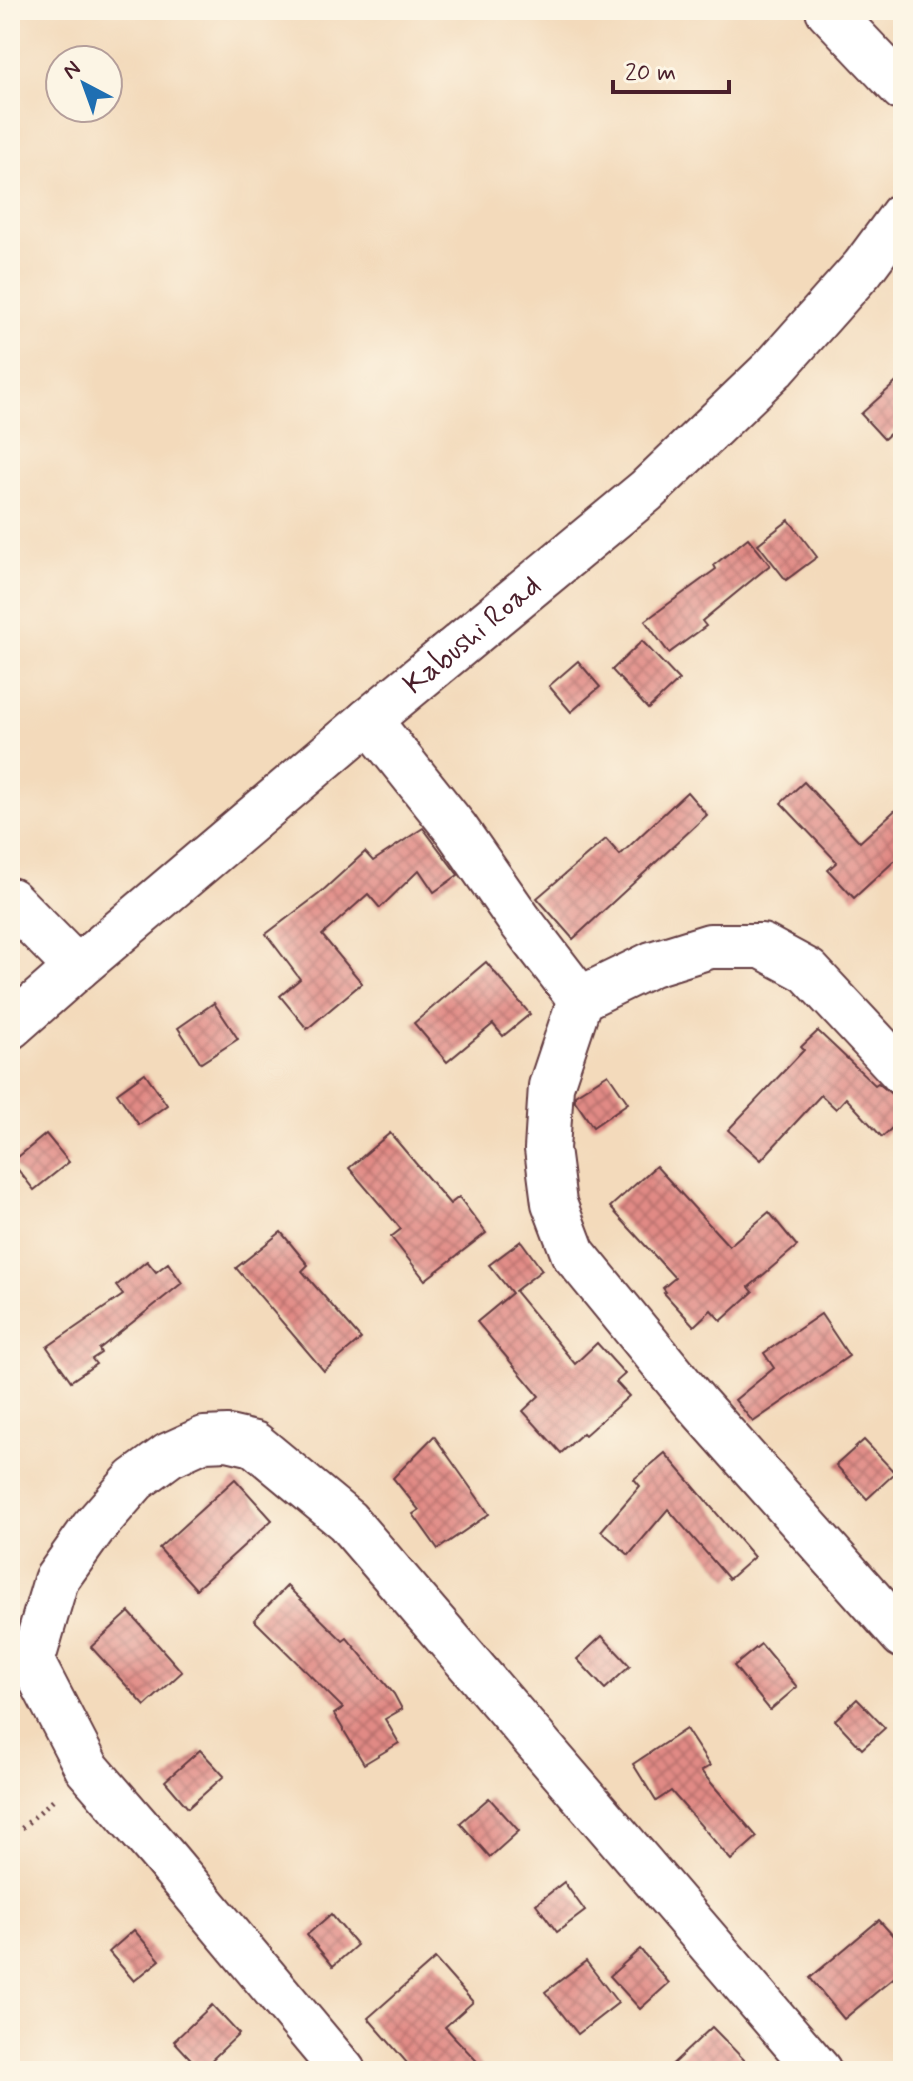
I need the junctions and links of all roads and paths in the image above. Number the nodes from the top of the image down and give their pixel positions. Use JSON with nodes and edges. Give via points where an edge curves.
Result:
{"nodes":[{"id":1,"x":828,"y":10,"type":"edge"},
{"id":2,"x":903,"y":89,"type":"edge"},
{"id":3,"x":903,"y":214,"type":"edge"},
{"id":4,"x":369,"y":720,"type":"junction"},
{"id":5,"x":10,"y":900,"type":"edge"},
{"id":6,"x":77,"y":968,"type":"junction"},
{"id":7,"x":580,"y":999,"type":"junction"},
{"id":8,"x":10,"y":1027,"type":"edge"},
{"id":9,"x":903,"y":1073,"type":"edge"},
{"id":10,"x":903,"y":1636,"type":"edge"},
{"id":11,"x":87,"y":1768,"type":"junction"},
{"id":12,"x":10,"y":1839,"type":"edge"},
{"id":13,"x":343,"y":2071,"type":"edge"},
{"id":14,"x":819,"y":2071,"type":"edge"}],
"edges":[{"from":1,"to":2,"type":"street"},
{"from":3,"to":4,"type":"street","name":"Kabushi Road","via":[[863,268],[774,368],[657,480]]},
{"from":4,"to":6,"type":"street","name":"Kabushi Road"},
{"from":4,"to":7,"type":"street"},
{"from":5,"to":6,"type":"street"},
{"from":6,"to":8,"type":"street","name":"Kabushi Road"},
{"from":7,"to":9,"type":"street","via":[[652,964],[710,946],[762,946],[808,971]]},
{"from":7,"to":10,"type":"street","via":[[551,1086],[547,1149],[554,1203],[573,1253],[695,1402]]},
{"from":11,"to":12,"type":"path"},
{"from":11,"to":13,"type":"street"},
{"from":11,"to":14,"type":"street","via":[[32,1662],[56,1580],[135,1480],[169,1455],[204,1439],[254,1444],[347,1521]]}]}
